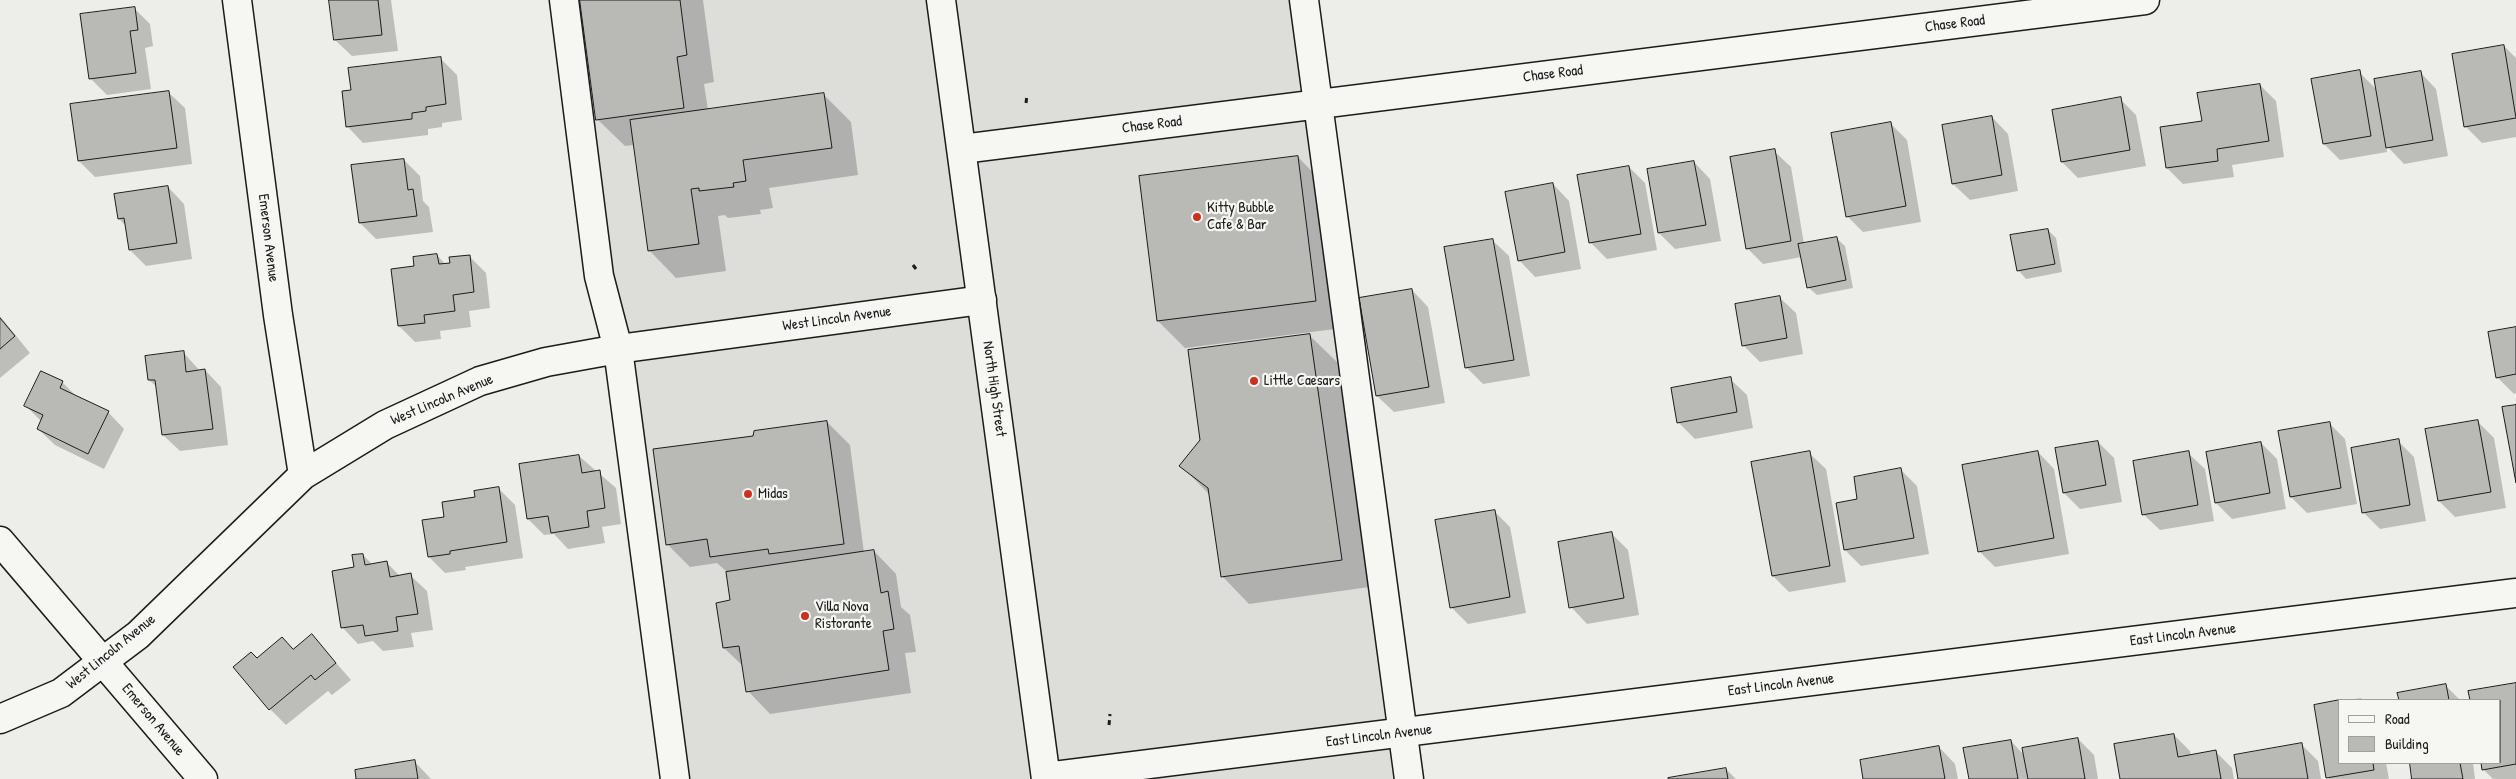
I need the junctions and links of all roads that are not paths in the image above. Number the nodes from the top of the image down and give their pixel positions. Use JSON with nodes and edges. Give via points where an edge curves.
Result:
{"nodes":[{"id":1,"x":237,"y":0,"type":"edge"},
{"id":2,"x":564,"y":0,"type":"edge"},
{"id":3,"x":941,"y":0,"type":"edge"},
{"id":4,"x":1304,"y":0,"type":"edge"},
{"id":5,"x":2145,"y":0,"type":"edge"},
{"id":6,"x":1318,"y":104,"type":"junction"},
{"id":7,"x":962,"y":149,"type":"junction"},
{"id":8,"x":982,"y":300,"type":"junction"},
{"id":9,"x":618,"y":349,"type":"junction"},
{"id":10,"x":302,"y":475,"type":"junction"},
{"id":11,"x":0,"y":541,"type":"edge"},
{"id":12,"x":2516,"y":593,"type":"edge"},
{"id":13,"x":103,"y":661,"type":"junction"},
{"id":14,"x":0,"y":719,"type":"edge"},
{"id":15,"x":1402,"y":733,"type":"junction"},
{"id":16,"x":1046,"y":778,"type":"edge"},
{"id":17,"x":203,"y":779,"type":"edge"},
{"id":18,"x":675,"y":779,"type":"edge"},
{"id":19,"x":1409,"y":779,"type":"edge"}],
"edges":[{"from":1,"to":10,"type":"street","name":"Emerson Avenue"},
{"from":2,"to":9,"type":"street","via":[[599,276]]},
{"from":3,"to":7,"type":"street","name":"North High Street"},
{"from":4,"to":6,"type":"street"},
{"from":5,"to":6,"type":"street","name":"Chase Road"},
{"from":6,"to":7,"type":"street","name":"Chase Road"},
{"from":6,"to":15,"type":"street"},
{"from":7,"to":8,"type":"street","name":"North High Street"},
{"from":8,"to":9,"type":"street","name":"West Lincoln Avenue"},
{"from":8,"to":16,"type":"street","name":"North High Street"},
{"from":9,"to":10,"type":"street","name":"West Lincoln Avenue","via":[[546,362],[480,381],[385,424]]},
{"from":9,"to":18,"type":"street"},
{"from":10,"to":13,"type":"street","name":"West Lincoln Avenue","via":[[138,635]]},
{"from":11,"to":13,"type":"street","name":"Emerson Avenue"},
{"from":12,"to":15,"type":"street","name":"East Lincoln Avenue"},
{"from":13,"to":14,"type":"street","name":"West Lincoln Avenue","via":[[61,693]]},
{"from":13,"to":17,"type":"street","name":"Emerson Avenue"},
{"from":15,"to":16,"type":"street","name":"East Lincoln Avenue"},
{"from":15,"to":19,"type":"street"}]}
